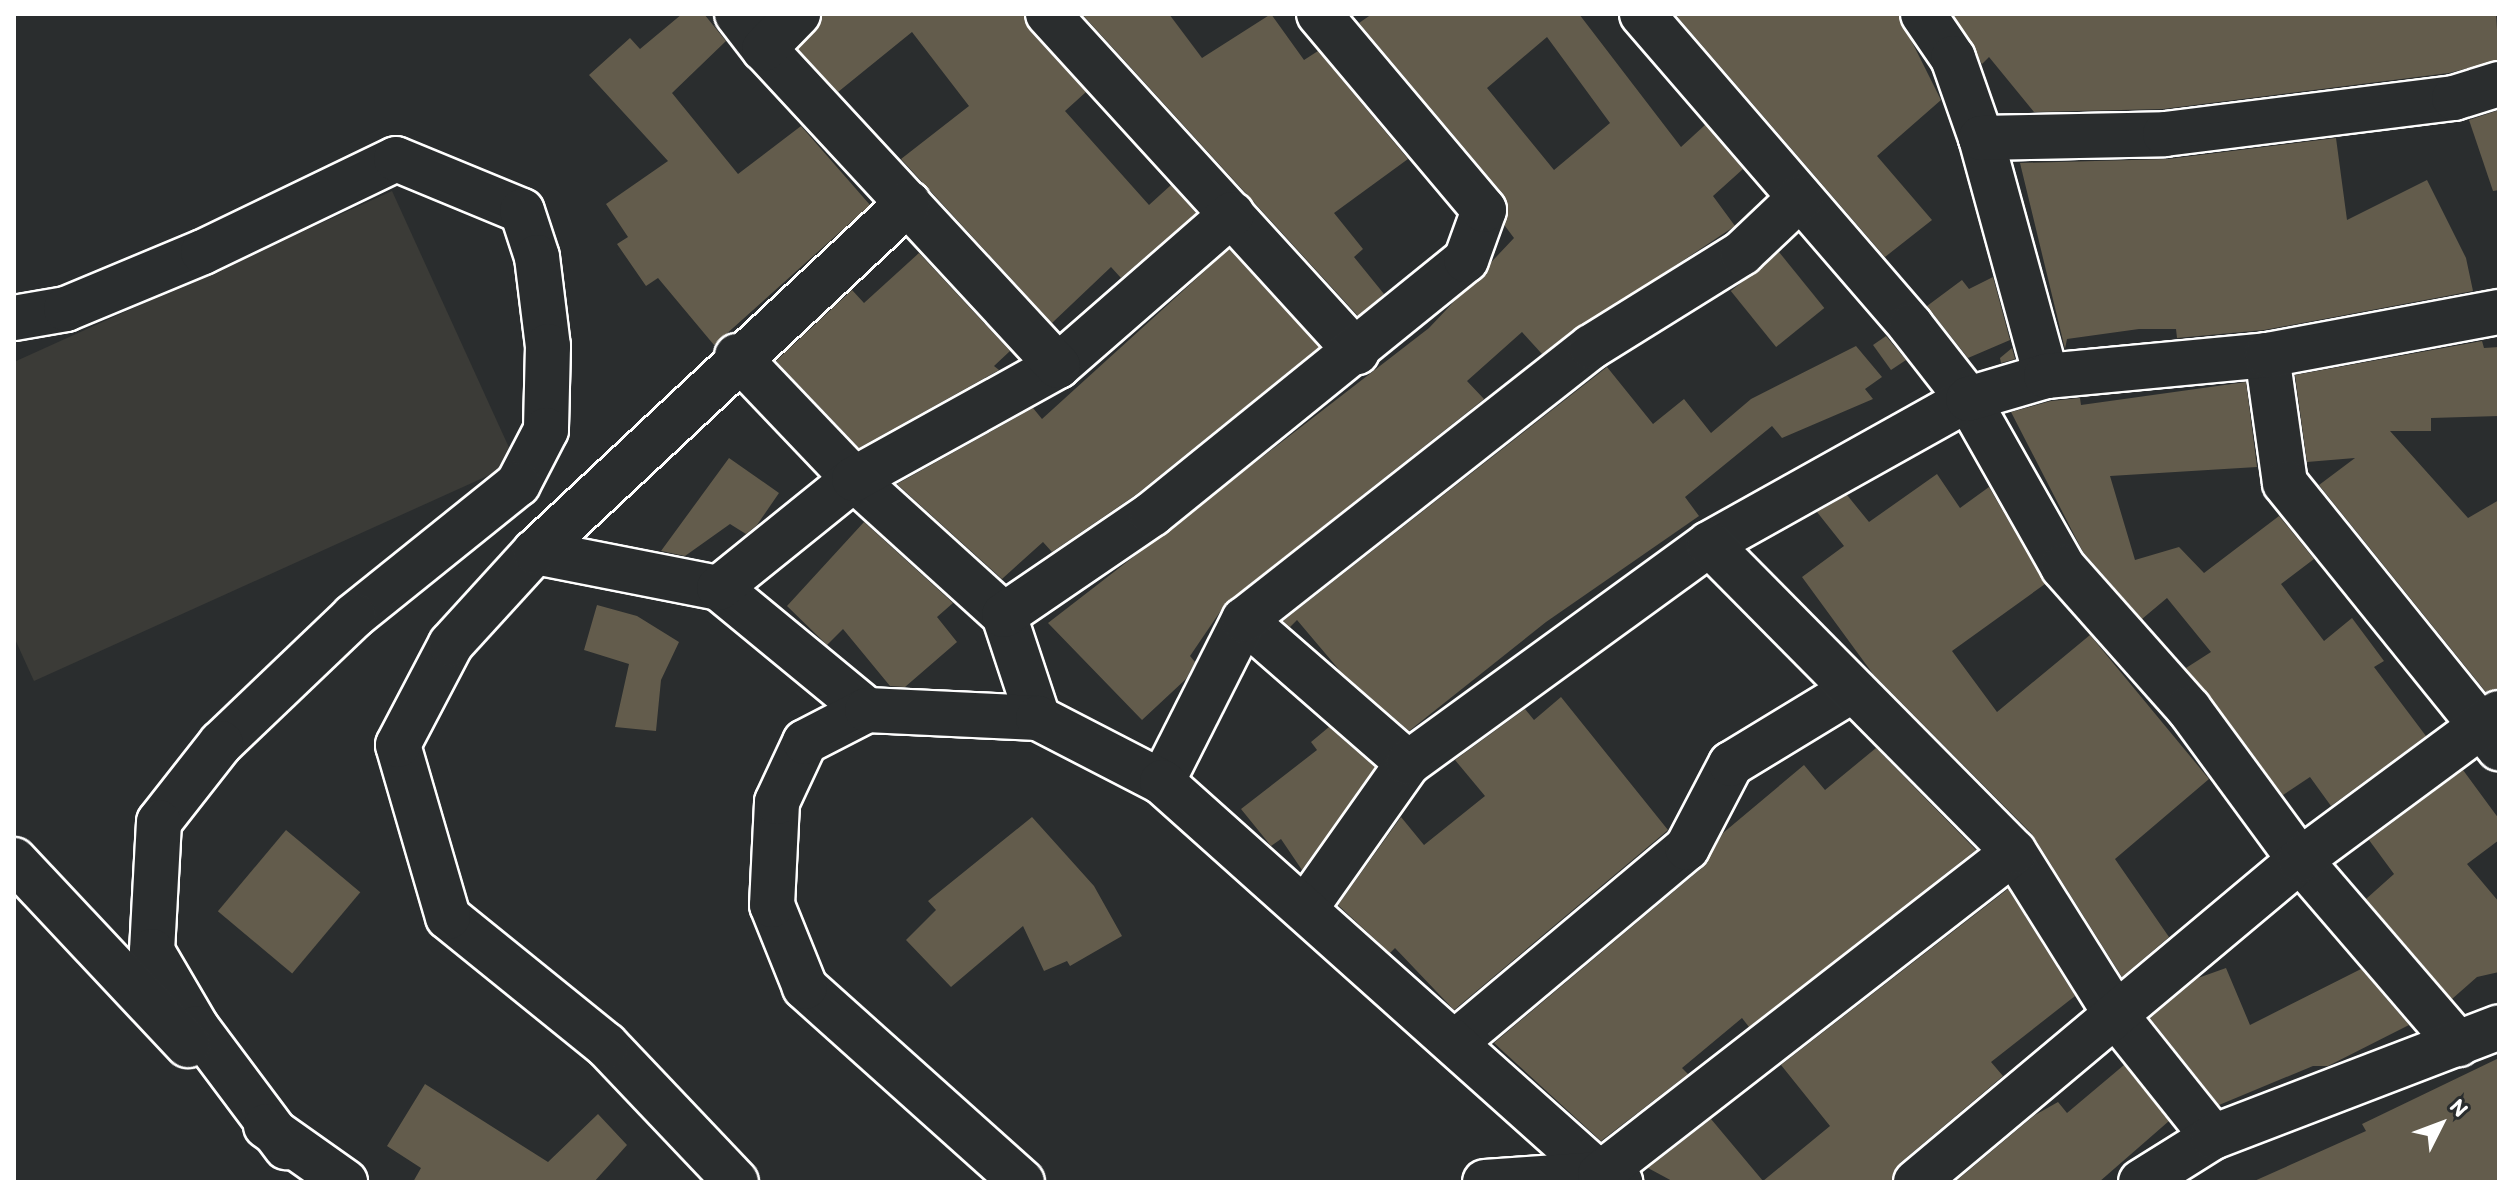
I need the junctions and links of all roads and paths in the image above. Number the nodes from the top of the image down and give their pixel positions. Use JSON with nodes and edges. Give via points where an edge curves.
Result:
{"nodes":[{"id":1,"x":737,"y":14,"type":"edge"},
{"id":2,"x":798,"y":14,"type":"edge"},
{"id":3,"x":1048,"y":14,"type":"edge"},
{"id":4,"x":1319,"y":14,"type":"edge"},
{"id":5,"x":1642,"y":14,"type":"edge"},
{"id":6,"x":1923,"y":14,"type":"edge"},
{"id":7,"x":764,"y":49,"type":"junction"},
{"id":8,"x":2499,"y":84,"type":"edge"},
{"id":9,"x":1981,"y":138,"type":"junction"},
{"id":10,"x":1800,"y":198,"type":"junction"},
{"id":11,"x":908,"y":203,"type":"junction"},
{"id":12,"x":1232,"y":214,"type":"junction"},
{"id":13,"x":2499,"y":312,"type":"edge"},
{"id":14,"x":14,"y":318,"type":"edge"},
{"id":15,"x":1357,"y":352,"type":"junction"},
{"id":16,"x":2267,"y":355,"type":"junction"},
{"id":17,"x":737,"y":356,"type":"junction"},
{"id":18,"x":1058,"y":366,"type":"junction"},
{"id":19,"x":2046,"y":376,"type":"junction"},
{"id":20,"x":1968,"y":399,"type":"junction"},
{"id":21,"x":854,"y":479,"type":"junction"},
{"id":22,"x":1709,"y":544,"type":"junction"},
{"id":23,"x":535,"y":552,"type":"junction"},
{"id":24,"x":719,"y":588,"type":"junction"},
{"id":25,"x":1004,"y":615,"type":"junction"},
{"id":26,"x":1244,"y":620,"type":"junction"},
{"id":27,"x":1851,"y":691,"type":"junction"},
{"id":28,"x":867,"y":710,"type":"junction"},
{"id":29,"x":1038,"y":718,"type":"junction"},
{"id":30,"x":2493,"y":729,"type":"edge"},
{"id":31,"x":1408,"y":763,"type":"junction"},
{"id":32,"x":1162,"y":782,"type":"junction"},
{"id":33,"x":2014,"y":852,"type":"junction"},
{"id":34,"x":14,"y":860,"type":"edge"},
{"id":35,"x":2300,"y":860,"type":"junction"},
{"id":36,"x":1307,"y":906,"type":"junction"},
{"id":37,"x":2118,"y":1018,"type":"junction"},
{"id":38,"x":2499,"y":1027,"type":"edge"},
{"id":39,"x":1458,"y":1040,"type":"junction"},
{"id":40,"x":2458,"y":1044,"type":"junction"},
{"id":41,"x":2213,"y":1137,"type":"junction"},
{"id":42,"x":286,"y":1147,"type":"junction"},
{"id":43,"x":1610,"y":1178,"type":"edge"},
{"id":44,"x":345,"y":1182,"type":"edge"},
{"id":45,"x":736,"y":1182,"type":"edge"},
{"id":46,"x":1022,"y":1182,"type":"edge"},
{"id":47,"x":1485,"y":1182,"type":"edge"},
{"id":48,"x":1916,"y":1182,"type":"edge"},
{"id":49,"x":2141,"y":1182,"type":"edge"}],
"edges":[{"from":1,"to":7,"type":"street"},
{"from":2,"to":7,"type":"street"},
{"from":3,"to":12,"type":"street"},
{"from":4,"to":15,"type":"street","via":[[1484,210],[1466,260]]},
{"from":5,"to":10,"type":"street"},
{"from":6,"to":9,"type":"street","via":[[1953,58]]},
{"from":7,"to":11,"type":"street"},
{"from":8,"to":9,"type":"street","via":[[2454,98],[2165,134]]},
{"from":9,"to":19,"type":"street"},
{"from":10,"to":20,"type":"street"},
{"from":10,"to":26,"type":"street","via":[[1742,253],[1591,347]]},
{"from":11,"to":17,"type":"street"},
{"from":11,"to":18,"type":"street"},
{"from":12,"to":15,"type":"street"},
{"from":12,"to":18,"type":"street"},
{"from":13,"to":16,"type":"street"},
{"from":14,"to":42,"type":"street","via":[[66,309],[151,274],[396,159],[522,211],[537,257],[548,346],[546,430],[518,484],[354,616],[221,743],[159,822],[152,951],[197,1028]]},
{"from":15,"to":25,"type":"street","via":[[1152,514]]},
{"from":16,"to":19,"type":"street"},
{"from":16,"to":30,"type":"street","via":[[2285,483]]},
{"from":17,"to":21,"type":"street"},
{"from":17,"to":23,"type":"street"},
{"from":18,"to":21,"type":"street"},
{"from":19,"to":20,"type":"street"},
{"from":20,"to":22,"type":"street"},
{"from":20,"to":35,"type":"street","via":[[2063,567],[2189,709]]},
{"from":21,"to":24,"type":"street"},
{"from":21,"to":25,"type":"street"},
{"from":22,"to":27,"type":"street"},
{"from":22,"to":31,"type":"street"},
{"from":23,"to":24,"type":"street"},
{"from":23,"to":45,"type":"street","via":[[451,644],[398,745],[448,917],[606,1045]]},
{"from":24,"to":28,"type":"street"},
{"from":25,"to":29,"type":"street"},
{"from":26,"to":31,"type":"street"},
{"from":26,"to":32,"type":"street"},
{"from":27,"to":33,"type":"street"},
{"from":27,"to":39,"type":"street","via":[[1731,764],[1687,848]]},
{"from":28,"to":29,"type":"street"},
{"from":28,"to":46,"type":"street","via":[[805,742],[777,802],[772,905],[805,987]]},
{"from":29,"to":32,"type":"street"},
{"from":30,"to":35,"type":"street"},
{"from":31,"to":36,"type":"street"},
{"from":32,"to":36,"type":"street"},
{"from":33,"to":37,"type":"street"},
{"from":33,"to":43,"type":"street"},
{"from":34,"to":42,"type":"street"},
{"from":35,"to":37,"type":"street"},
{"from":35,"to":40,"type":"street"},
{"from":36,"to":39,"type":"street"},
{"from":37,"to":41,"type":"street"},
{"from":37,"to":48,"type":"street"},
{"from":38,"to":40,"type":"street"},
{"from":39,"to":43,"type":"street"},
{"from":40,"to":41,"type":"street"},
{"from":41,"to":49,"type":"street"},
{"from":42,"to":44,"type":"street"},
{"from":43,"to":47,"type":"street"}]}
